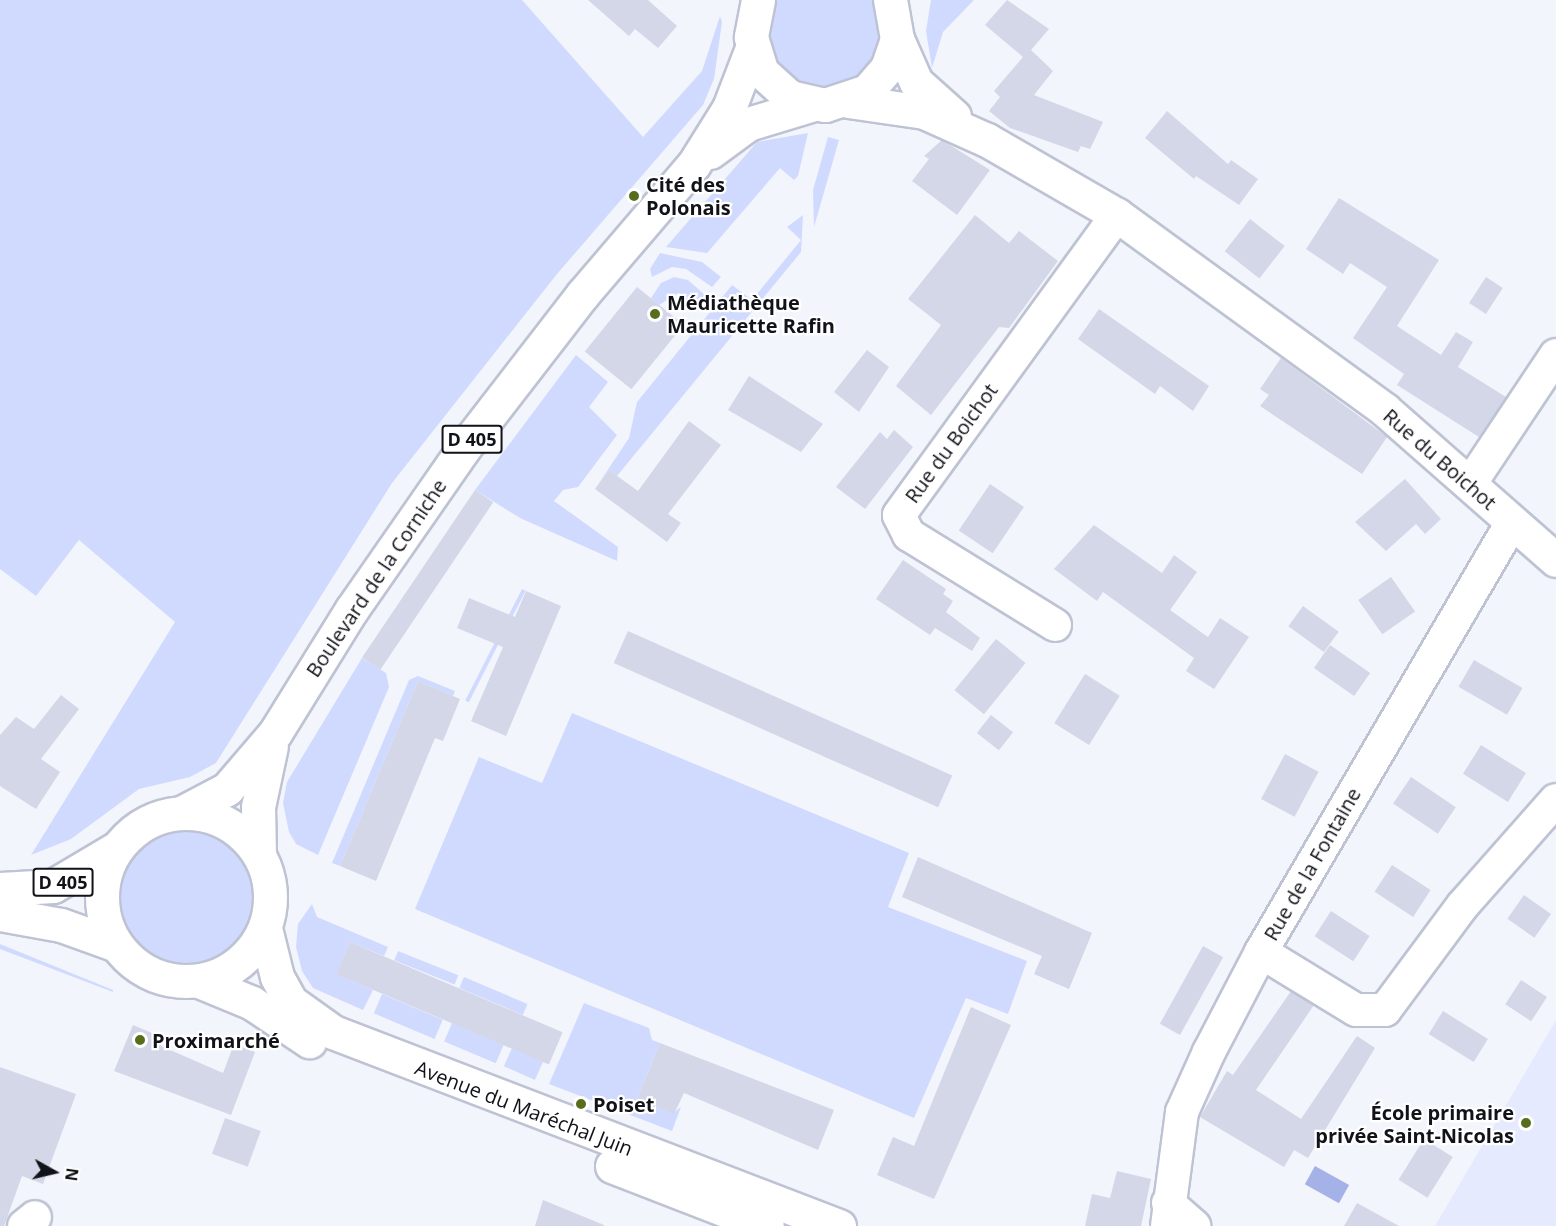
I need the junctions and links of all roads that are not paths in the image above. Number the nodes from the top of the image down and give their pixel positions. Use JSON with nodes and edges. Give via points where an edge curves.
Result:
{"nodes":[{"id":1,"x":753,"y":4,"type":"edge"},
{"id":2,"x":895,"y":14,"type":"edge"},
{"id":3,"x":752,"y":48,"type":"junction"},
{"id":4,"x":848,"y":101,"type":"junction"},
{"id":5,"x":814,"y":104,"type":"junction"},
{"id":6,"x":987,"y":140,"type":"junction"},
{"id":7,"x":694,"y":164,"type":"junction"},
{"id":8,"x":1117,"y":214,"type":"junction"},
{"id":9,"x":1556,"y":355,"type":"edge"},
{"id":10,"x":1470,"y":484,"type":"junction"},
{"id":11,"x":1512,"y":524,"type":"junction"},
{"id":12,"x":1556,"y":560,"type":"edge"},
{"id":13,"x":1055,"y":625,"type":"dead end"},
{"id":14,"x":275,"y":733,"type":"junction"},
{"id":15,"x":1556,"y":800,"type":"edge"},
{"id":16,"x":181,"y":813,"type":"junction"},
{"id":17,"x":117,"y":848,"type":"junction"},
{"id":18,"x":259,"y":854,"type":"junction"},
{"id":19,"x":0,"y":889,"type":"edge"},
{"id":20,"x":0,"y":914,"type":"edge"},
{"id":21,"x":265,"y":928,"type":"junction"},
{"id":22,"x":117,"y":945,"type":"junction"},
{"id":23,"x":1261,"y":952,"type":"junction"},
{"id":24,"x":199,"y":981,"type":"junction"},
{"id":25,"x":1167,"y":1220,"type":"edge"},
{"id":26,"x":766,"y":1226,"type":"edge"},
{"id":27,"x":839,"y":1226,"type":"edge"},
{"id":28,"x":1194,"y":1226,"type":"edge"}],
"edges":[{"from":1,"to":3,"type":"main road"},
{"from":2,"to":4,"type":"main road","via":[[882,77]]},
{"from":2,"to":6,"type":"main road","name":"Rue du Boichot","via":[[924,91]]},
{"from":3,"to":5,"type":"main road","via":[[762,72],[779,90]]},
{"from":3,"to":7,"type":"main road","name":"Boulevard de la Corniche","number":"D 405","via":[[729,108]]},
{"from":4,"to":5,"type":"main road","name":"Rue du Boichot"},
{"from":4,"to":6,"type":"main road","name":"Rue du Boichot","via":[[904,106]]},
{"from":5,"to":7,"type":"main road","number":"D 405","via":[[748,123]]},
{"from":6,"to":8,"type":"main road","name":"Rue du Boichot"},
{"from":7,"to":14,"type":"main road","name":"Boulevard de la Corniche","number":"D 405","via":[[582,296],[463,449],[352,609]]},
{"from":8,"to":10,"type":"main road","name":"Rue du Boichot","via":[[1293,338]]},
{"from":8,"to":13,"type":"street","name":"Rue du Boichot","via":[[898,515],[909,534]]},
{"from":9,"to":10,"type":"street"},
{"from":10,"to":11,"type":"main road","name":"Rue du Boichot"},
{"from":11,"to":12,"type":"main road","name":"Rue du Boichot"},
{"from":11,"to":23,"type":"street","name":"Rue de la Fontaine"},
{"from":14,"to":16,"type":"main road","number":"D 405","via":[[226,789]]},
{"from":14,"to":18,"type":"main road","number":"D 405","via":[[261,782]]},
{"from":15,"to":23,"type":"street","via":[[1469,897],[1385,1010],[1356,1010]]},
{"from":16,"to":17,"type":"main road","via":[[149,821]]},
{"from":16,"to":18,"type":"main road","via":[[226,822]]},
{"from":17,"to":19,"type":"main road","number":"D 405","via":[[54,886]]},
{"from":17,"to":22,"type":"main road","via":[[102,892],[105,920]]},
{"from":18,"to":21,"type":"main road","via":[[271,894]]},
{"from":20,"to":22,"type":"main road","number":"D 405","via":[[61,925]]},
{"from":21,"to":24,"type":"main road","via":[[244,959]]},
{"from":21,"to":27,"type":"main road","name":"Avenue du Maréchal Juin","via":[[277,977],[291,1002],[333,1032]]},
{"from":22,"to":24,"type":"main road","via":[[154,975]]},
{"from":23,"to":25,"type":"street","name":"Rue de la Fontaine","via":[[1182,1112]]},
{"from":24,"to":26,"type":"main road","name":"Avenue du Maréchal Juin","via":[[252,1003],[302,1037],[353,1063]]},
{"from":25,"to":28,"type":"street"}]}
